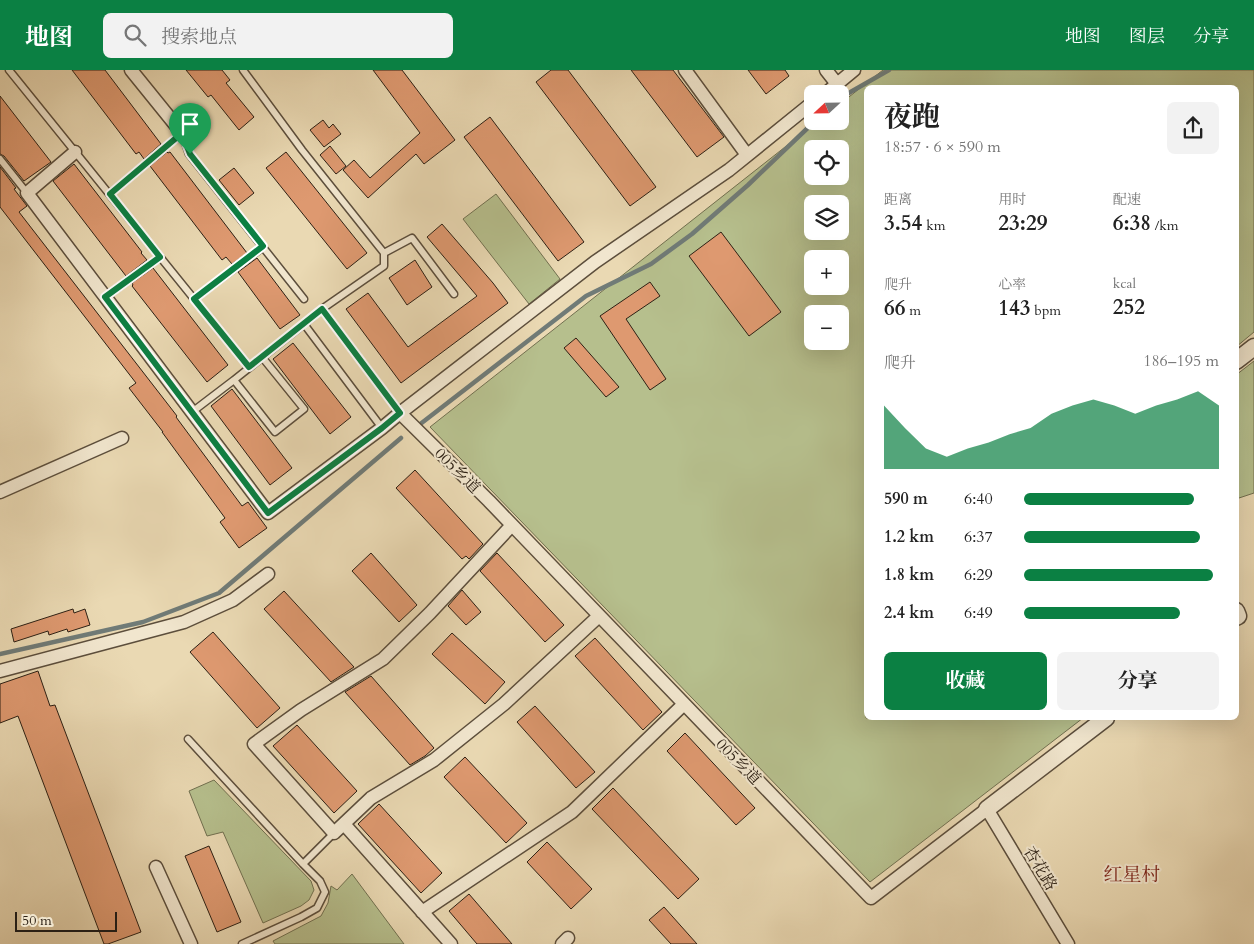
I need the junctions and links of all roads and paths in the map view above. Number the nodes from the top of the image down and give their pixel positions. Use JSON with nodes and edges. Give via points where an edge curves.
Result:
{"nodes":[{"id":1,"x":8,"y":70,"type":"edge"},
{"id":2,"x":131,"y":70,"type":"edge"},
{"id":3,"x":242,"y":70,"type":"edge"},
{"id":4,"x":685,"y":70,"type":"edge"},
{"id":5,"x":826,"y":70,"type":"edge"},
{"id":6,"x":854,"y":70,"type":"edge"},
{"id":7,"x":838,"y":84,"type":"joint"},
{"id":8,"x":804,"y":110,"type":"edge"},
{"id":9,"x":182,"y":133,"type":"junction"},
{"id":10,"x":75,"y":152,"type":"junction"},
{"id":11,"x":747,"y":155,"type":"junction"},
{"id":12,"x":0,"y":159,"type":"edge"},
{"id":13,"x":27,"y":193,"type":"junction"},
{"id":14,"x":110,"y":194,"type":"junction"},
{"id":15,"x":263,"y":246,"type":"junction"},
{"id":16,"x":384,"y":253,"type":"junction"},
{"id":17,"x":160,"y":257,"type":"junction"},
{"id":18,"x":454,"y":294,"type":"dead end"},
{"id":19,"x":105,"y":297,"type":"junction"},
{"id":20,"x":194,"y":299,"type":"junction"},
{"id":21,"x":304,"y":299,"type":"dead end"},
{"id":22,"x":322,"y":309,"type":"junction"},
{"id":23,"x":304,"y":324,"type":"junction"},
{"id":24,"x":1254,"y":347,"type":"edge"},
{"id":25,"x":262,"y":357,"type":"junction"},
{"id":26,"x":1239,"y":359,"type":"edge"},
{"id":27,"x":249,"y":367,"type":"junction"},
{"id":28,"x":234,"y":380,"type":"junction"},
{"id":29,"x":192,"y":412,"type":"junction"},
{"id":30,"x":400,"y":413,"type":"junction"},
{"id":31,"x":382,"y":428,"type":"junction"},
{"id":32,"x":122,"y":438,"type":"dead end"},
{"id":33,"x":0,"y":492,"type":"edge"},
{"id":34,"x":512,"y":525,"type":"junction"},
{"id":35,"x":268,"y":574,"type":"dead end"},
{"id":36,"x":599,"y":616,"type":"junction"},
{"id":37,"x":0,"y":671,"type":"edge"},
{"id":38,"x":684,"y":704,"type":"junction"},
{"id":39,"x":1103,"y":720,"type":"edge"},
{"id":40,"x":188,"y":740,"type":"dead end"},
{"id":41,"x":987,"y":809,"type":"junction"},
{"id":42,"x":344,"y":824,"type":"junction"},
{"id":43,"x":334,"y":833,"type":"junction"},
{"id":44,"x":303,"y":864,"type":"junction"},
{"id":45,"x":156,"y":867,"type":"dead end"},
{"id":46,"x":422,"y":912,"type":"junction"},
{"id":47,"x":191,"y":944,"type":"edge"},
{"id":48,"x":242,"y":944,"type":"edge"},
{"id":49,"x":452,"y":944,"type":"edge"},
{"id":50,"x":1068,"y":944,"type":"edge"}],
"edges":[{"from":1,"to":10,"type":"lane"},
{"from":2,"to":9,"type":"street"},
{"from":3,"to":16,"type":"lane"},
{"from":4,"to":11,"type":"street"},
{"from":5,"to":7,"type":"street"},
{"from":6,"to":7,"type":"street"},
{"from":8,"to":11,"type":"street"},
{"from":9,"to":14,"type":"lane"},
{"from":9,"to":15,"type":"lane","via":[[190,154]]},
{"from":10,"to":13,"type":"street"},
{"from":10,"to":14,"type":"lane"},
{"from":11,"to":30,"type":"street","via":[[596,262]]},
{"from":12,"to":13,"type":"lane"},
{"from":13,"to":19,"type":"street"},
{"from":14,"to":17,"type":"lane"},
{"from":15,"to":20,"type":"lane"},
{"from":15,"to":21,"type":"lane"},
{"from":16,"to":18,"type":"lane","via":[[412,238]]},
{"from":16,"to":22,"type":"lane","via":[[384,266]]},
{"from":17,"to":19,"type":"lane"},
{"from":17,"to":20,"type":"lane"},
{"from":19,"to":29,"type":"street"},
{"from":20,"to":27,"type":"lane"},
{"from":22,"to":23,"type":"lane"},
{"from":22,"to":30,"type":"lane"},
{"from":23,"to":25,"type":"lane"},
{"from":23,"to":31,"type":"lane"},
{"from":24,"to":26,"type":"street"},
{"from":25,"to":27,"type":"lane"},
{"from":25,"to":28,"type":"lane","via":[[304,408],[297,414],[275,432]]},
{"from":27,"to":28,"type":"lane"},
{"from":28,"to":29,"type":"lane"},
{"from":29,"to":31,"type":"street","via":[[268,513]]},
{"from":30,"to":31,"type":"street"},
{"from":30,"to":34,"type":"street","name":"005乡道"},
{"from":32,"to":33,"type":"street"},
{"from":34,"to":36,"type":"street","name":"005乡道"},
{"from":34,"to":43,"type":"street","via":[[383,659],[301,710],[254,744]]},
{"from":35,"to":37,"type":"street","via":[[233,600],[184,622]]},
{"from":36,"to":38,"type":"street","name":"005乡道"},
{"from":36,"to":42,"type":"street","via":[[504,704],[434,760],[371,798]]},
{"from":38,"to":41,"type":"street","name":"005乡道","via":[[871,898]]},
{"from":38,"to":46,"type":"street","via":[[572,812]]},
{"from":39,"to":41,"type":"street","name":"005乡道"},
{"from":40,"to":44,"type":"lane"},
{"from":41,"to":50,"type":"street","name":"杏花路"},
{"from":42,"to":43,"type":"street"},
{"from":42,"to":46,"type":"street"},
{"from":43,"to":44,"type":"lane"},
{"from":44,"to":48,"type":"lane","via":[[320,881],[325,892],[317,908]]},
{"from":45,"to":47,"type":"street"},
{"from":46,"to":49,"type":"street"}]}
